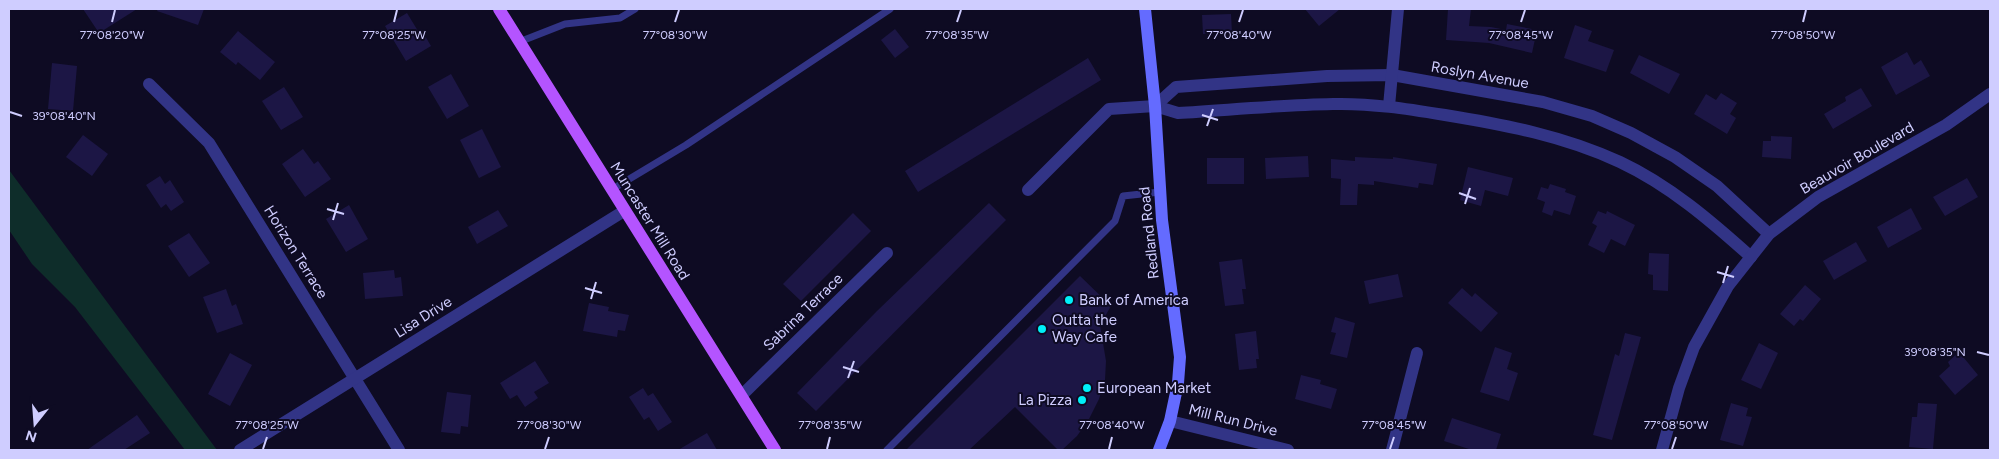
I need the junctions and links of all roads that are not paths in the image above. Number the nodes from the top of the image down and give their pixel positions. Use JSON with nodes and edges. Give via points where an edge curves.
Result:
{"nodes":[{"id":1,"x":499,"y":9,"type":"edge"},
{"id":2,"x":636,"y":9,"type":"edge"},
{"id":3,"x":890,"y":9,"type":"edge"},
{"id":4,"x":1145,"y":9,"type":"edge"},
{"id":5,"x":1398,"y":9,"type":"edge"},
{"id":6,"x":519,"y":42,"type":"junction"},
{"id":7,"x":1392,"y":75,"type":"junction"},
{"id":8,"x":149,"y":84,"type":"dead end"},
{"id":9,"x":1990,"y":94,"type":"edge"},
{"id":10,"x":1155,"y":106,"type":"junction"},
{"id":11,"x":1389,"y":106,"type":"junction"},
{"id":12,"x":611,"y":190,"type":"junction"},
{"id":13,"x":1028,"y":190,"type":"dead end"},
{"id":14,"x":1160,"y":192,"type":"junction"},
{"id":15,"x":624,"y":211,"type":"junction"},
{"id":16,"x":1769,"y":234,"type":"junction"},
{"id":17,"x":887,"y":253,"type":"dead end"},
{"id":18,"x":1752,"y":257,"type":"junction"},
{"id":19,"x":1417,"y":353,"type":"dead end"},
{"id":20,"x":355,"y":378,"type":"junction"},
{"id":21,"x":742,"y":395,"type":"junction"},
{"id":22,"x":1170,"y":421,"type":"junction"},
{"id":23,"x":240,"y":450,"type":"edge"},
{"id":24,"x":399,"y":450,"type":"edge"},
{"id":25,"x":775,"y":450,"type":"edge"},
{"id":26,"x":887,"y":450,"type":"edge"},
{"id":27,"x":1159,"y":450,"type":"edge"},
{"id":28,"x":1288,"y":450,"type":"edge"},
{"id":29,"x":1392,"y":450,"type":"edge"},
{"id":30,"x":1662,"y":450,"type":"edge"}],
"edges":[{"from":1,"to":6,"type":"main road","name":"Muncaster Mill Road"},
{"from":2,"to":6,"type":"lane","via":[[620,18],[564,24]]},
{"from":3,"to":12,"type":"lane","via":[[686,145]]},
{"from":4,"to":10,"type":"main road","name":"Redland Road"},
{"from":5,"to":7,"type":"street"},
{"from":6,"to":12,"type":"main road","name":"Muncaster Mill Road"},
{"from":7,"to":10,"type":"street","name":"Roslyn Avenue","via":[[1327,76],[1176,87]]},
{"from":7,"to":11,"type":"street"},
{"from":7,"to":16,"type":"street","name":"Roslyn Avenue","via":[[1543,102],[1632,132],[1717,186]]},
{"from":8,"to":20,"type":"street","name":"Horizon Terrace","via":[[209,143]]},
{"from":9,"to":16,"type":"street","name":"Beauvoir Boulevard","via":[[1946,125],[1818,197]]},
{"from":10,"to":11,"type":"street","via":[[1178,113],[1333,104]]},
{"from":10,"to":13,"type":"street","via":[[1109,109]]},
{"from":10,"to":14,"type":"main road","name":"Redland Road"},
{"from":11,"to":18,"type":"street","via":[[1508,125],[1567,141],[1621,162],[1671,191]]},
{"from":12,"to":15,"type":"main road","name":"Muncaster Mill Road"},
{"from":14,"to":22,"type":"main road","name":"Redland Road","via":[[1180,357]]},
{"from":14,"to":26,"type":"lane","via":[[1123,196],[1115,221]]},
{"from":15,"to":20,"type":"street","name":"Lisa Drive"},
{"from":15,"to":21,"type":"main road","name":"Muncaster Mill Road"},
{"from":16,"to":18,"type":"street","name":"Beauvoir Boulevard"},
{"from":17,"to":21,"type":"street","name":"Sabrina Terrace"},
{"from":18,"to":30,"type":"street","name":"Beauvoir Boulevard","via":[[1728,286],[1694,347]]},
{"from":19,"to":29,"type":"street"},
{"from":20,"to":23,"type":"street","name":"Lisa Drive"},
{"from":20,"to":24,"type":"street","name":"Horizon Terrace"},
{"from":21,"to":25,"type":"main road","name":"Muncaster Mill Road"},
{"from":22,"to":27,"type":"main road","name":"Redland Road"},
{"from":22,"to":28,"type":"street","name":"Mill Run Drive"}]}
